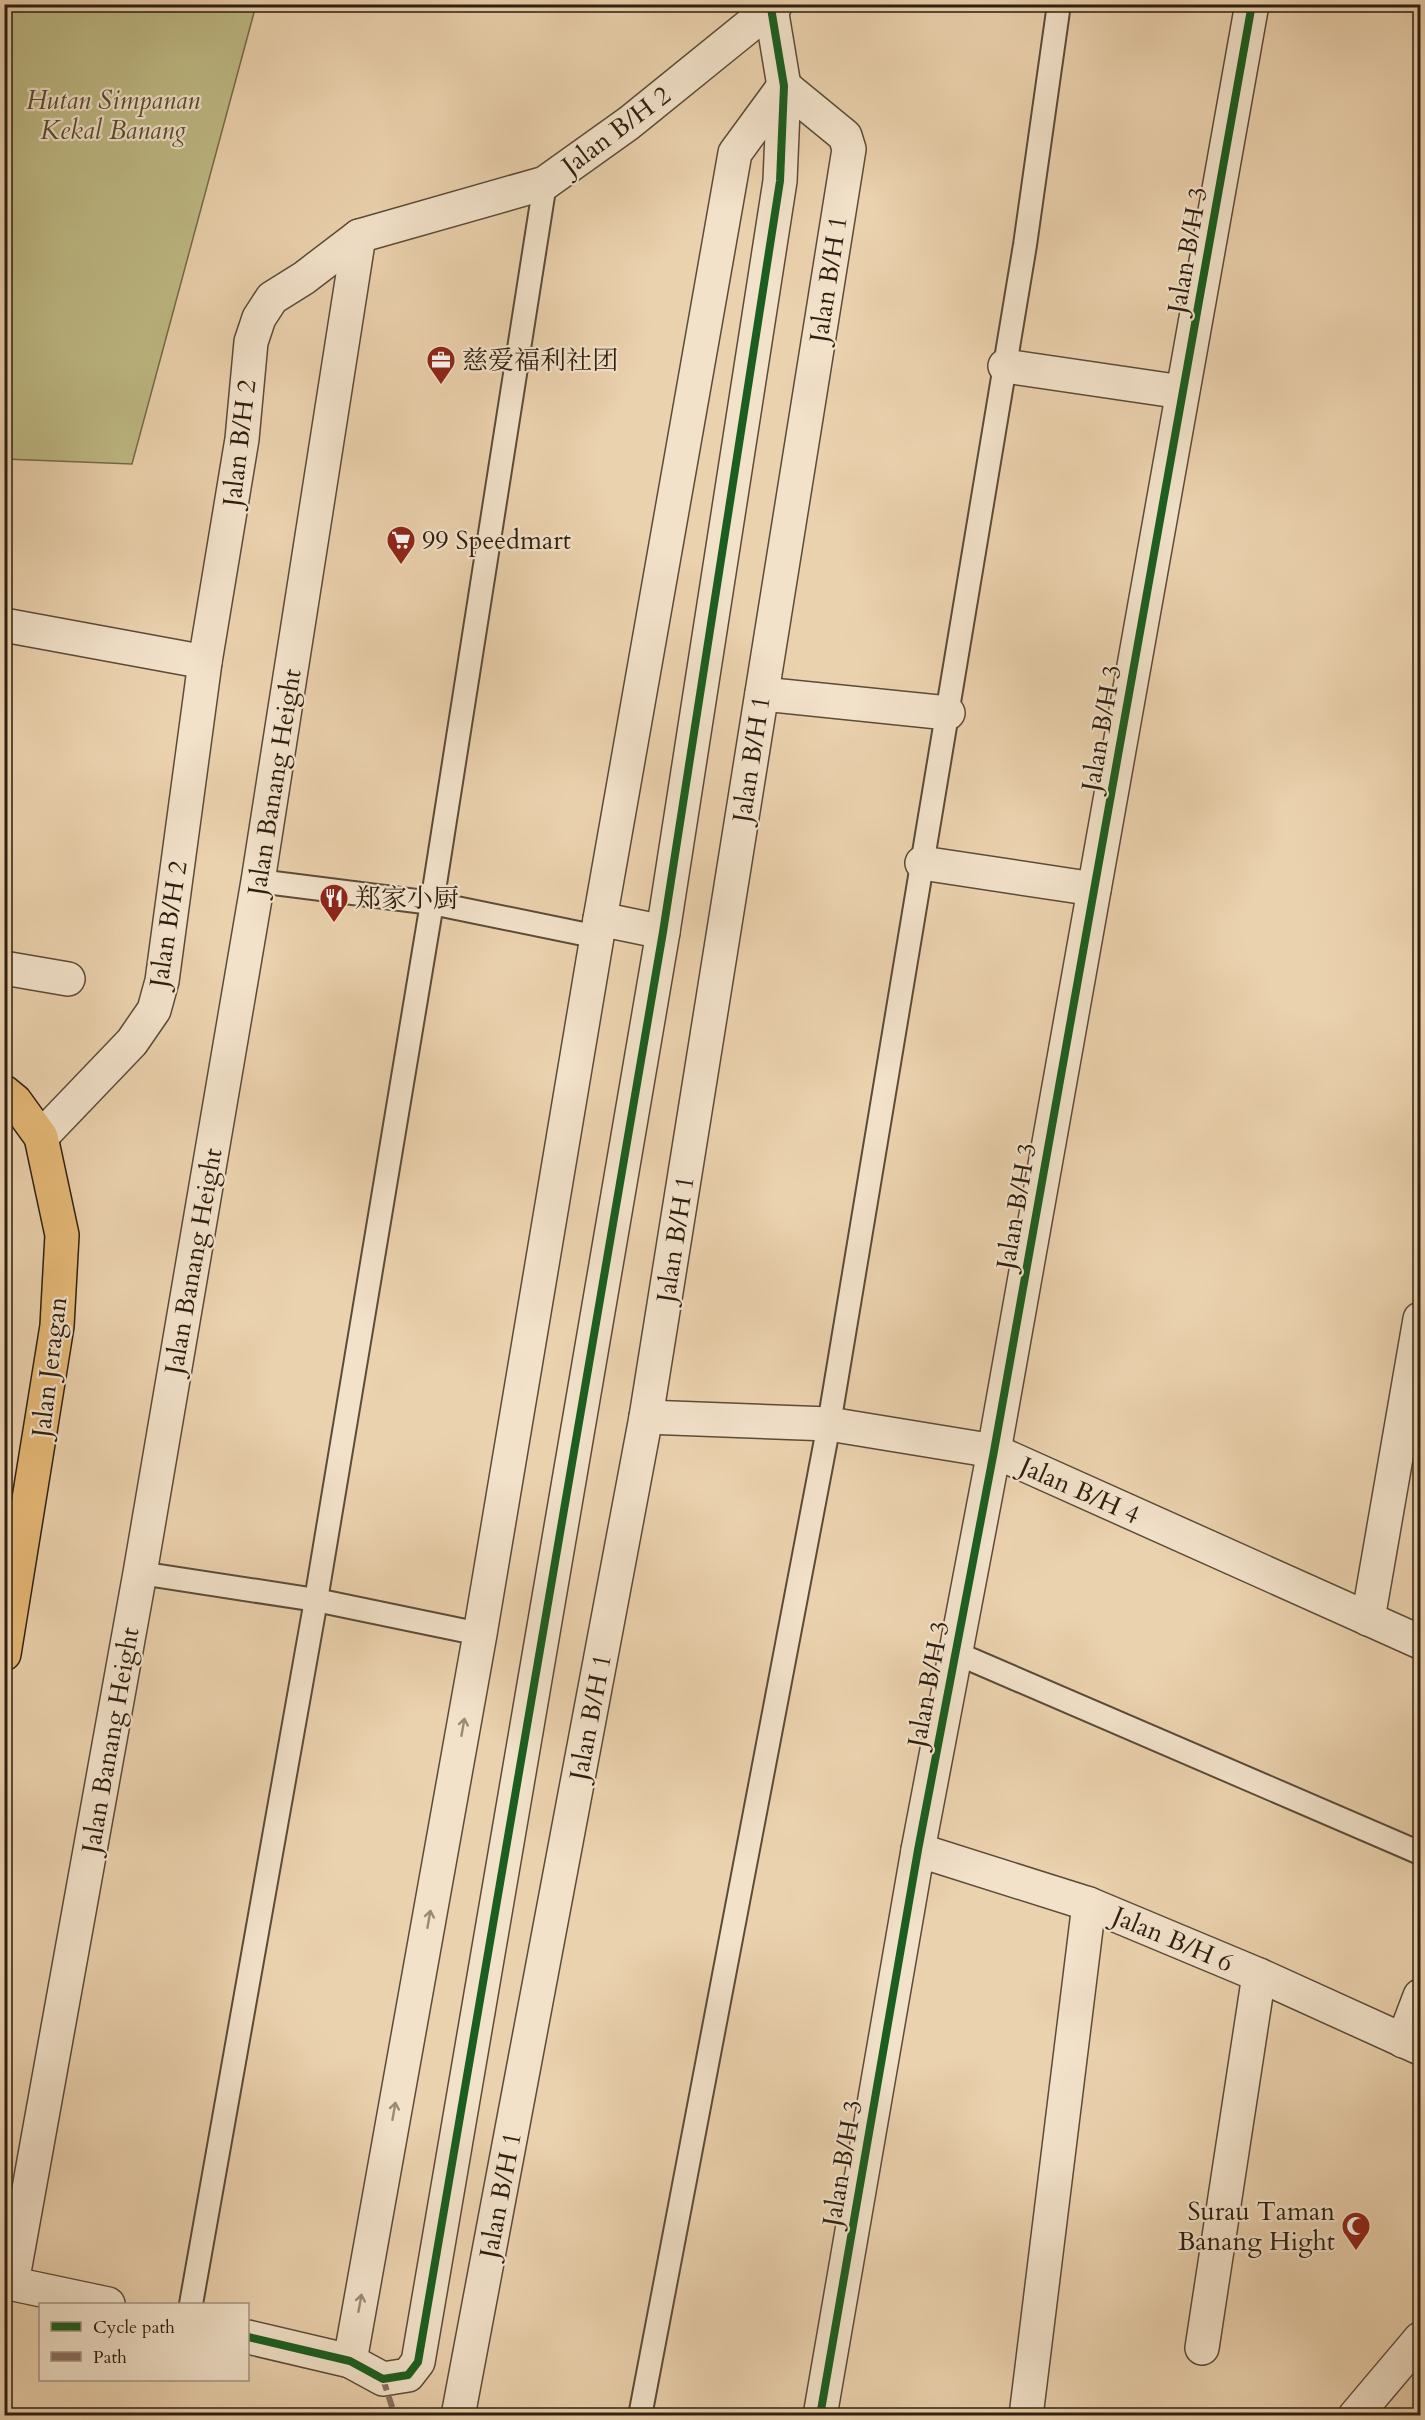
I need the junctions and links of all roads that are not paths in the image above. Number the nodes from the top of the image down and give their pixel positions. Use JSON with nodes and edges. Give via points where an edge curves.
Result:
{"nodes":[{"id":1,"x":1059,"y":4,"type":"edge"},
{"id":2,"x":1252,"y":4,"type":"edge"},
{"id":3,"x":773,"y":6,"type":"edge"},
{"id":4,"x":784,"y":86,"type":"junction"},
{"id":5,"x":545,"y":183,"type":"junction"},
{"id":6,"x":359,"y":236,"type":"junction"},
{"id":7,"x":1005,"y":366,"type":"junction"},
{"id":8,"x":1182,"y":392,"type":"junction"},
{"id":9,"x":4,"y":625,"type":"edge"},
{"id":10,"x":205,"y":662,"type":"junction"},
{"id":11,"x":762,"y":694,"type":"junction"},
{"id":12,"x":948,"y":713,"type":"junction"},
{"id":13,"x":922,"y":863,"type":"junction"},
{"id":14,"x":258,"y":881,"type":"junction"},
{"id":15,"x":1094,"y":890,"type":"junction"},
{"id":16,"x":432,"y":903,"type":"junction"},
{"id":17,"x":599,"y":928,"type":"junction"},
{"id":18,"x":663,"y":932,"type":"junction"},
{"id":19,"x":4,"y":968,"type":"edge"},
{"id":20,"x":68,"y":979,"type":"dead end"},
{"id":21,"x":4,"y":1092,"type":"edge"},
{"id":22,"x":41,"y":1137,"type":"junction"},
{"id":23,"x":1420,"y":1318,"type":"edge"},
{"id":24,"x":646,"y":1417,"type":"junction"},
{"id":25,"x":829,"y":1424,"type":"junction"},
{"id":26,"x":994,"y":1451,"type":"junction"},
{"id":27,"x":13,"y":1557,"type":"edge"},
{"id":28,"x":140,"y":1573,"type":"junction"},
{"id":29,"x":316,"y":1600,"type":"junction"},
{"id":30,"x":1368,"y":1619,"type":"junction"},
{"id":31,"x":480,"y":1634,"type":"junction"},
{"id":32,"x":1420,"y":1642,"type":"edge"},
{"id":33,"x":956,"y":1653,"type":"junction"},
{"id":34,"x":4,"y":1654,"type":"edge"},
{"id":35,"x":918,"y":1850,"type":"junction"},
{"id":36,"x":1420,"y":1853,"type":"edge"},
{"id":37,"x":1089,"y":1904,"type":"junction"},
{"id":38,"x":1259,"y":1975,"type":"junction"},
{"id":39,"x":1420,"y":1996,"type":"edge"},
{"id":40,"x":1412,"y":2045,"type":"edge"},
{"id":41,"x":8,"y":2282,"type":"edge"},
{"id":42,"x":103,"y":2303,"type":"edge"},
{"id":43,"x":191,"y":2303,"type":"edge"},
{"id":44,"x":249,"y":2337,"type":"edge"},
{"id":45,"x":1420,"y":2339,"type":"edge"},
{"id":46,"x":1202,"y":2348,"type":"dead end"},
{"id":47,"x":350,"y":2361,"type":"junction"},
{"id":48,"x":458,"y":2415,"type":"edge"},
{"id":49,"x":640,"y":2415,"type":"edge"},
{"id":50,"x":820,"y":2415,"type":"edge"},
{"id":51,"x":1026,"y":2415,"type":"edge"},
{"id":52,"x":1355,"y":2415,"type":"edge"}],
"edges":[{"from":1,"to":7,"type":"lane"},
{"from":2,"to":8,"type":"street","name":"Jalan B/H 3"},
{"from":3,"to":4,"type":"street"},
{"from":3,"to":5,"type":"street","name":"Jalan B/H 2","via":[[629,123]]},
{"from":4,"to":11,"type":"street","name":"Jalan B/H 1","via":[[845,136],[849,149]]},
{"from":4,"to":17,"type":"street","via":[[735,153]]},
{"from":4,"to":18,"type":"street","via":[[780,181]]},
{"from":5,"to":6,"type":"street","name":"Jalan B/H 2"},
{"from":5,"to":16,"type":"lane"},
{"from":6,"to":10,"type":"street","name":"Jalan B/H 2","via":[[272,298],[259,318],[251,342],[242,439]]},
{"from":6,"to":14,"type":"street","name":"Jalan Banang Height"},
{"from":7,"to":8,"type":"street"},
{"from":7,"to":12,"type":"lane"},
{"from":8,"to":15,"type":"street","name":"Jalan B/H 3"},
{"from":9,"to":10,"type":"street"},
{"from":10,"to":22,"type":"street","name":"Jalan B/H 2","via":[[162,981],[154,1010],[132,1042]]},
{"from":11,"to":12,"type":"street"},
{"from":11,"to":24,"type":"street","name":"Jalan B/H 1"},
{"from":12,"to":13,"type":"lane"},
{"from":13,"to":15,"type":"street"},
{"from":13,"to":25,"type":"lane"},
{"from":14,"to":16,"type":"lane"},
{"from":14,"to":28,"type":"street","name":"Jalan Banang Height"},
{"from":15,"to":26,"type":"street","name":"Jalan B/H 3"},
{"from":16,"to":17,"type":"lane"},
{"from":16,"to":29,"type":"lane"},
{"from":17,"to":18,"type":"street"},
{"from":17,"to":31,"type":"street"},
{"from":18,"to":47,"type":"street","via":[[418,2362],[408,2375],[383,2379]]},
{"from":19,"to":20,"type":"street"},
{"from":21,"to":22,"type":"main road","name":"Jalan Jeragan"},
{"from":22,"to":27,"type":"main road","name":"Jalan Jeragan","via":[[62,1234],[57,1326]]},
{"from":23,"to":30,"type":"street"},
{"from":24,"to":25,"type":"street","name":"Jalan B/H 4"},
{"from":24,"to":48,"type":"street","name":"Jalan B/H 1"},
{"from":25,"to":26,"type":"street","name":"Jalan B/H 4"},
{"from":25,"to":49,"type":"lane"},
{"from":26,"to":30,"type":"street","name":"Jalan B/H 4"},
{"from":26,"to":33,"type":"street","name":"Jalan B/H 3"},
{"from":27,"to":34,"type":"main road","name":"Jalan Jeragan"},
{"from":28,"to":29,"type":"lane"},
{"from":28,"to":41,"type":"street","name":"Jalan Banang Height"},
{"from":29,"to":31,"type":"lane"},
{"from":29,"to":43,"type":"lane"},
{"from":30,"to":32,"type":"street","name":"Jalan B/H 4"},
{"from":47,"to":31,"type":"street","one_way":true},
{"from":33,"to":35,"type":"street","name":"Jalan B/H 3"},
{"from":33,"to":36,"type":"lane"},
{"from":35,"to":37,"type":"street","name":"Jalan B/H 6"},
{"from":35,"to":50,"type":"street","name":"Jalan B/H 3"},
{"from":37,"to":38,"type":"street","name":"Jalan B/H 6"},
{"from":37,"to":51,"type":"street"},
{"from":38,"to":40,"type":"street","name":"Jalan B/H 6"},
{"from":38,"to":46,"type":"street"},
{"from":39,"to":40,"type":"street"},
{"from":41,"to":42,"type":"street"},
{"from":44,"to":47,"type":"street"},
{"from":45,"to":52,"type":"street"}]}
